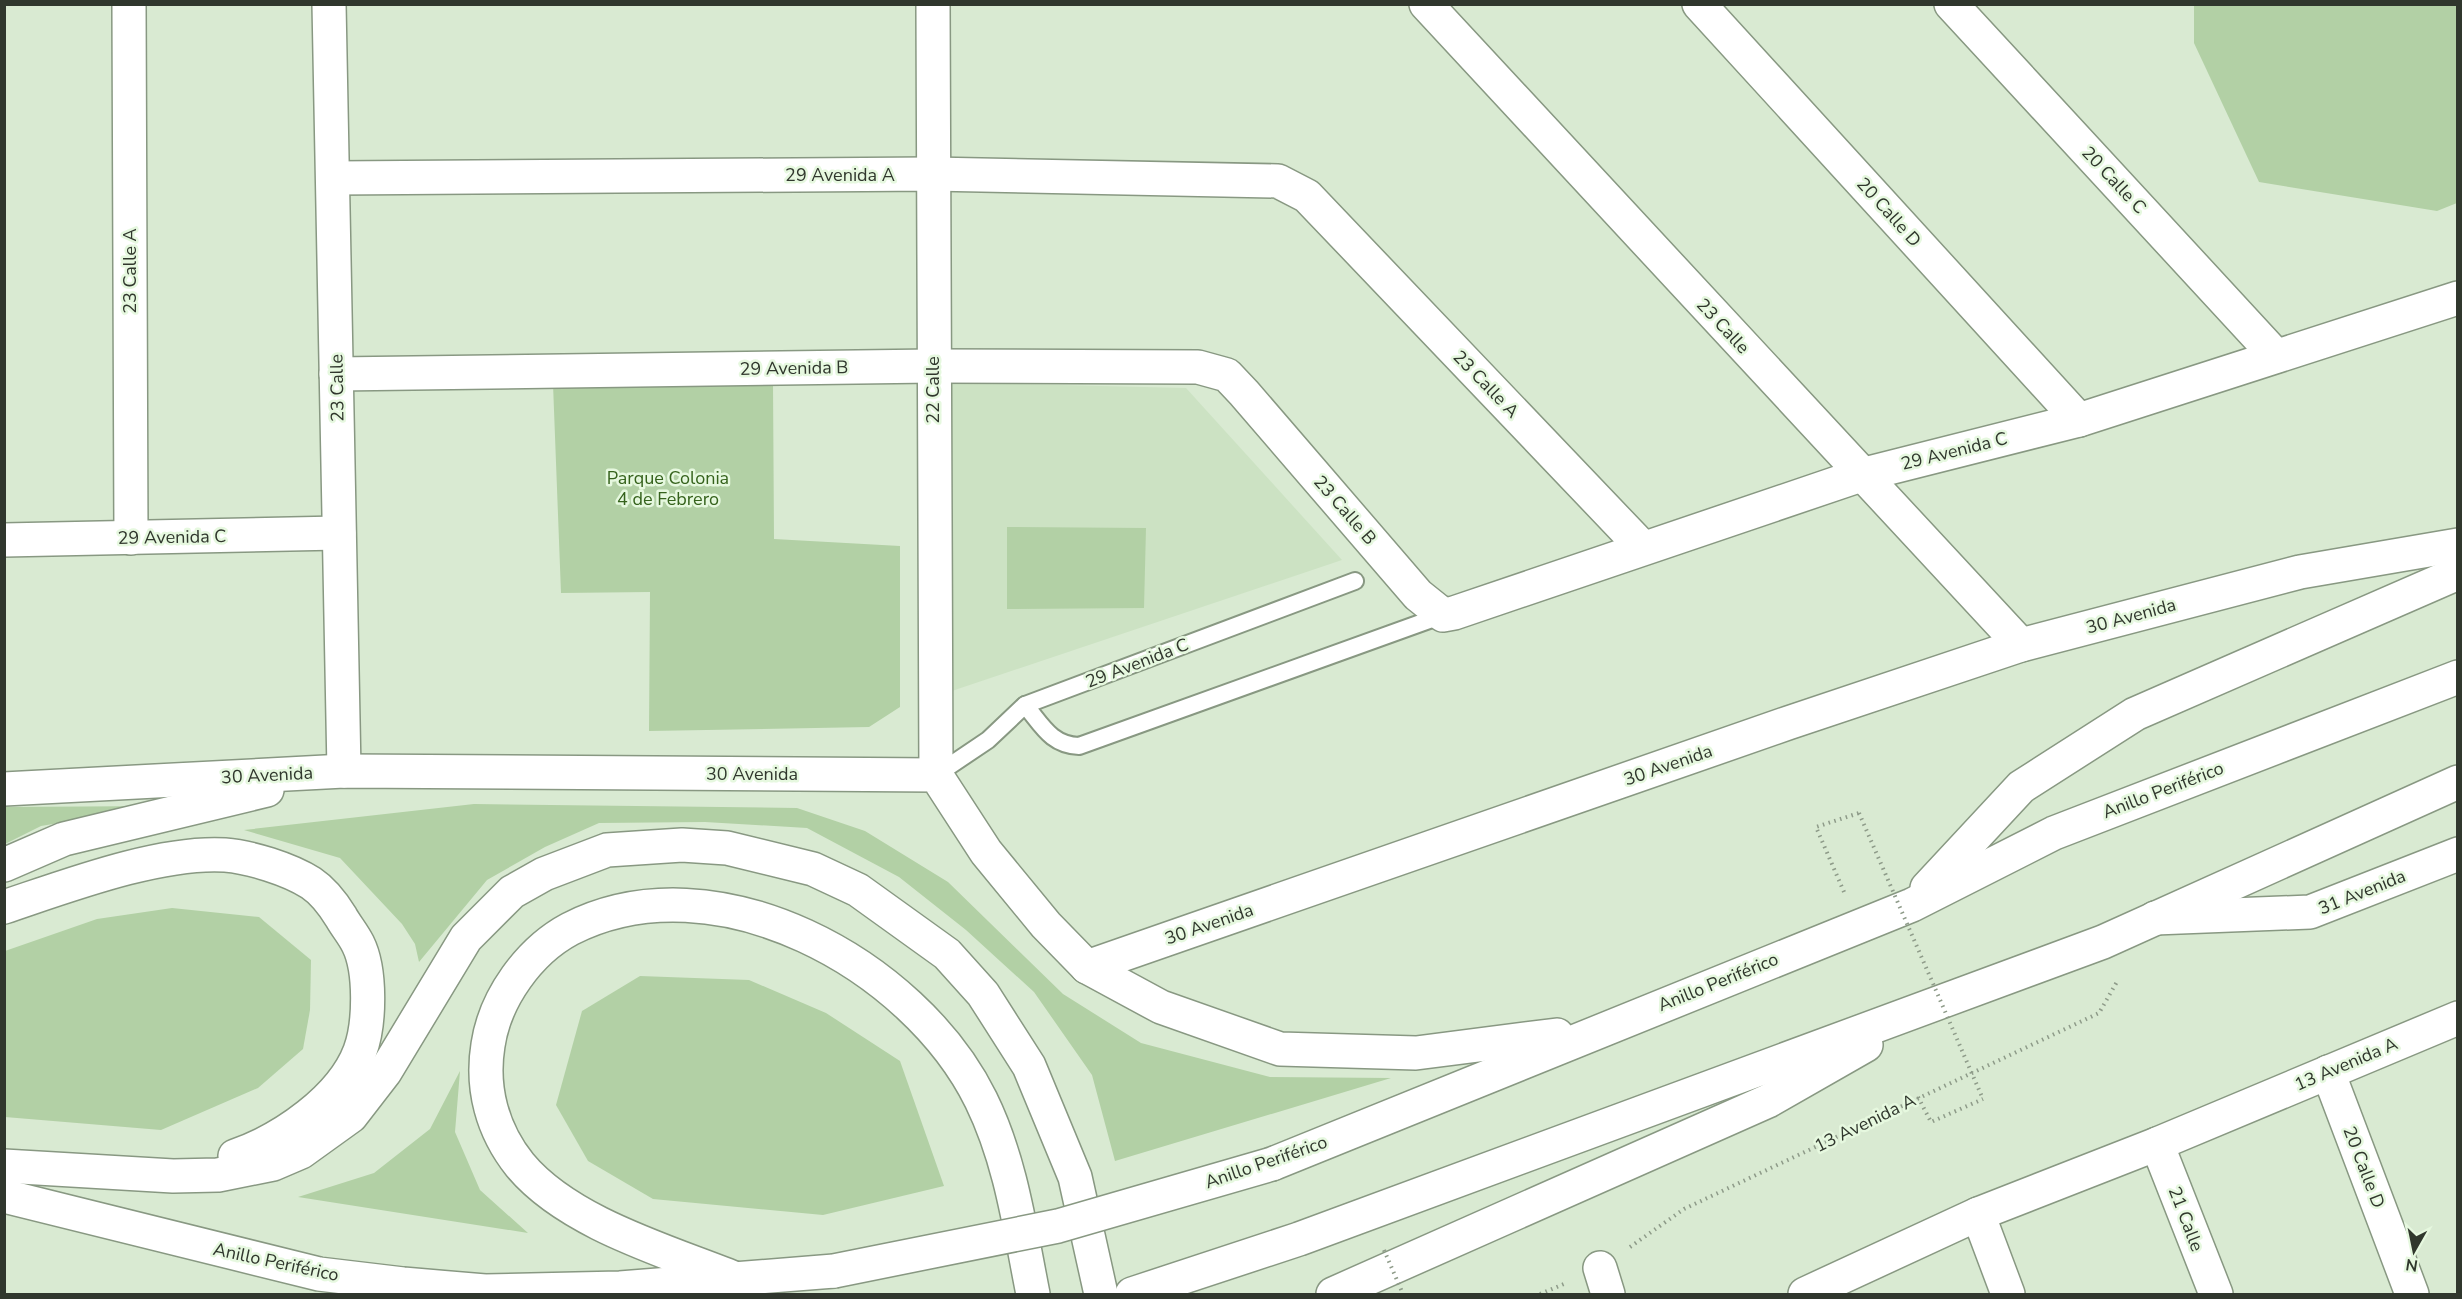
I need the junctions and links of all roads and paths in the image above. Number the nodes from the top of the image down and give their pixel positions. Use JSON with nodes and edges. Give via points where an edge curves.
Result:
{"nodes":[{"id":1,"x":129,"y":4,"type":"edge"},
{"id":2,"x":329,"y":4,"type":"edge"},
{"id":3,"x":933,"y":4,"type":"edge"},
{"id":4,"x":1426,"y":4,"type":"edge"},
{"id":5,"x":1699,"y":4,"type":"edge"},
{"id":6,"x":1951,"y":4,"type":"edge"},
{"id":7,"x":932,"y":174,"type":"junction"},
{"id":8,"x":334,"y":178,"type":"junction"},
{"id":9,"x":1331,"y":221,"type":"joint"},
{"id":10,"x":2457,"y":298,"type":"edge"},
{"id":11,"x":2276,"y":356,"type":"junction"},
{"id":12,"x":933,"y":366,"type":"junction"},
{"id":13,"x":336,"y":374,"type":"junction"},
{"id":14,"x":1244,"y":393,"type":"joint"},
{"id":15,"x":2079,"y":420,"type":"junction"},
{"id":16,"x":1861,"y":475,"type":"junction"},
{"id":17,"x":339,"y":533,"type":"junction"},
{"id":18,"x":131,"y":537,"type":"junction"},
{"id":19,"x":4,"y":540,"type":"edge"},
{"id":20,"x":2457,"y":545,"type":"edge"},
{"id":21,"x":1642,"y":547,"type":"junction"},
{"id":22,"x":2457,"y":573,"type":"edge"},
{"id":23,"x":1354,"y":581,"type":"dead end"},
{"id":24,"x":1449,"y":614,"type":"junction"},
{"id":25,"x":2021,"y":645,"type":"junction"},
{"id":26,"x":2457,"y":677,"type":"edge"},
{"id":27,"x":1025,"y":705,"type":"junction"},
{"id":28,"x":344,"y":771,"type":"junction"},
{"id":29,"x":936,"y":776,"type":"junction"},
{"id":30,"x":2457,"y":782,"type":"edge"},
{"id":31,"x":4,"y":789,"type":"edge"},
{"id":32,"x":2457,"y":854,"type":"edge"},
{"id":33,"x":4,"y":865,"type":"edge"},
{"id":34,"x":1911,"y":904,"type":"junction"},
{"id":35,"x":4,"y":907,"type":"edge"},
{"id":36,"x":2156,"y":918,"type":"junction"},
{"id":37,"x":1858,"y":926,"type":"junction"},
{"id":38,"x":1087,"y":967,"type":"junction"},
{"id":39,"x":2121,"y":975,"type":"dead end"},
{"id":40,"x":1932,"y":1005,"type":"junction"},
{"id":41,"x":2457,"y":1017,"type":"edge"},
{"id":42,"x":1600,"y":1030,"type":"junction"},
{"id":43,"x":2328,"y":1072,"type":"junction"},
{"id":44,"x":1918,"y":1097,"type":"junction"},
{"id":45,"x":2157,"y":1144,"type":"junction"},
{"id":46,"x":4,"y":1166,"type":"edge"},
{"id":47,"x":173,"y":1176,"type":"junction"},
{"id":48,"x":4,"y":1196,"type":"edge"},
{"id":49,"x":1978,"y":1214,"type":"junction"},
{"id":50,"x":1384,"y":1250,"type":"dead end"},
{"id":51,"x":739,"y":1280,"type":"junction"},
{"id":52,"x":1604,"y":1281,"type":"edge"},
{"id":53,"x":1033,"y":1294,"type":"edge"},
{"id":54,"x":1101,"y":1294,"type":"edge"},
{"id":55,"x":1132,"y":1294,"type":"edge"},
{"id":56,"x":1333,"y":1294,"type":"edge"},
{"id":57,"x":1403,"y":1294,"type":"edge"},
{"id":58,"x":1540,"y":1294,"type":"edge"},
{"id":59,"x":1807,"y":1294,"type":"edge"},
{"id":60,"x":2008,"y":1294,"type":"edge"},
{"id":61,"x":2216,"y":1294,"type":"edge"},
{"id":62,"x":2412,"y":1294,"type":"edge"}],
"edges":[{"from":1,"to":18,"type":"main road","name":"23 Calle A"},
{"from":2,"to":8,"type":"main road","name":"23 Calle"},
{"from":3,"to":7,"type":"main road","name":"22 Calle"},
{"from":4,"to":16,"type":"main road","name":"23 Calle"},
{"from":5,"to":15,"type":"main road","name":"20 Calle D"},
{"from":6,"to":11,"type":"main road","name":"20 Calle C"},
{"from":7,"to":8,"type":"main road","name":"29 Avenida A"},
{"from":7,"to":9,"type":"main road","name":"29 Avenida A","via":[[1278,181],[1307,196]]},
{"from":7,"to":12,"type":"main road","name":"22 Calle"},
{"from":8,"to":13,"type":"main road","name":"23 Calle"},
{"from":9,"to":21,"type":"main road","name":"23 Calle A"},
{"from":10,"to":11,"type":"main road","name":"29 Avenida C"},
{"from":11,"to":15,"type":"main road","name":"29 Avenida C"},
{"from":12,"to":13,"type":"main road","name":"29 Avenida B"},
{"from":12,"to":14,"type":"main road","name":"29 Avenida B","via":[[1198,367],[1227,375]]},
{"from":12,"to":29,"type":"main road","name":"22 Calle"},
{"from":13,"to":17,"type":"main road","name":"23 Calle"},
{"from":14,"to":24,"type":"main road","name":"23 Calle B","via":[[1418,595]]},
{"from":15,"to":16,"type":"main road","name":"29 Avenida C"},
{"from":16,"to":21,"type":"main road","name":"29 Avenida C"},
{"from":16,"to":25,"type":"main road","name":"23 Calle"},
{"from":17,"to":18,"type":"main road","name":"29 Avenida C"},
{"from":17,"to":28,"type":"main road","name":"23 Calle"},
{"from":18,"to":19,"type":"main road","name":"29 Avenida C"},
{"from":20,"to":25,"type":"main road","name":"30 Avenida","via":[[2300,572]]},
{"from":21,"to":24,"type":"main road","name":"29 Avenida C"},
{"from":22,"to":34,"type":"main road","via":[[2136,714],[2021,788]]},
{"from":23,"to":27,"type":"lane","name":"29 Avenida C"},
{"from":24,"to":27,"type":"lane","via":[[1079,746],[1055,741]]},
{"from":25,"to":38,"type":"main road","name":"30 Avenida"},
{"from":26,"to":34,"type":"main road","name":"Anillo Periférico","via":[[2054,833]]},
{"from":27,"to":29,"type":"lane","name":"29 Avenida C","via":[[988,740]]},
{"from":28,"to":29,"type":"main road","name":"30 Avenida"},
{"from":28,"to":31,"type":"main road","name":"30 Avenida"},
{"from":28,"to":33,"type":"main road","via":[[64,839]]},
{"from":29,"to":38,"type":"main road","via":[[986,852],[1046,925]]},
{"from":30,"to":36,"type":"main road"},
{"from":32,"to":36,"type":"main road","name":"31 Avenida","via":[[2310,912]]},
{"from":34,"to":37,"type":"main road","name":"Anillo Periférico"},
{"from":35,"to":47,"type":"main road","via":[[86,879],[188,856],[225,855],[260,862],[311,883],[331,901],[358,945],[366,971],[366,1024],[360,1051],[347,1074],[308,1117],[261,1147]]},
{"from":36,"to":40,"type":"main road","via":[[2103,942]]},
{"from":37,"to":42,"type":"main road","name":"Anillo Periférico"},
{"from":37,"to":44,"type":"path","bridge":true,"via":[[1816,827],[1859,813],[1983,1099],[1931,1122]]},
{"from":38,"to":42,"type":"main road","via":[[1161,1007],[1280,1049],[1416,1053]]},
{"from":39,"to":44,"type":"path","name":"13 Avenida A","via":[[2099,1013]]},
{"from":40,"to":55,"type":"main road","via":[[1299,1239]]},
{"from":40,"to":56,"type":"main road","via":[[1768,1101]]},
{"from":41,"to":43,"type":"main road","name":"13 Avenida A"},
{"from":42,"to":51,"type":"main road","name":"Anillo Periférico","bridge":true,"via":[[1272,1164],[1058,1226],[834,1272]]},
{"from":43,"to":45,"type":"main road","name":"13 Avenida A"},
{"from":43,"to":62,"type":"main road","name":"20 Calle D"},
{"from":44,"to":52,"type":"path","name":"13 Avenida A","via":[[1684,1209]]},
{"from":45,"to":49,"type":"main road","name":"13 Avenida A"},
{"from":45,"to":61,"type":"main road","name":"21 Calle"},
{"from":46,"to":47,"type":"main road"},
{"from":47,"to":54,"type":"main road","via":[[218,1175],[273,1164],[301,1152],[351,1116],[385,1072],[465,938],[520,888],[544,874],[607,850],[682,845],[727,848],[813,869],[858,890],[947,954],[984,994],[1029,1066],[1075,1177]]},
{"from":48,"to":51,"type":"main road","name":"Anillo Periférico","via":[[319,1274],[361,1279],[485,1291]]},
{"from":49,"to":59,"type":"main road","name":"13 Avenida A"},
{"from":49,"to":60,"type":"main road"},
{"from":50,"to":57,"type":"path","bridge":true},
{"from":51,"to":53,"type":"main road","via":[[619,1232],[556,1197],[520,1165],[494,1120],[485,1089],[485,1061],[489,1035],[502,1002],[529,962],[552,939],[614,911],[653,904],[694,906],[782,927],[872,972],[903,998],[961,1064],[988,1116],[1007,1167]]},
{"from":52,"to":58,"type":"path","name":"13 Avenida A"}]}
